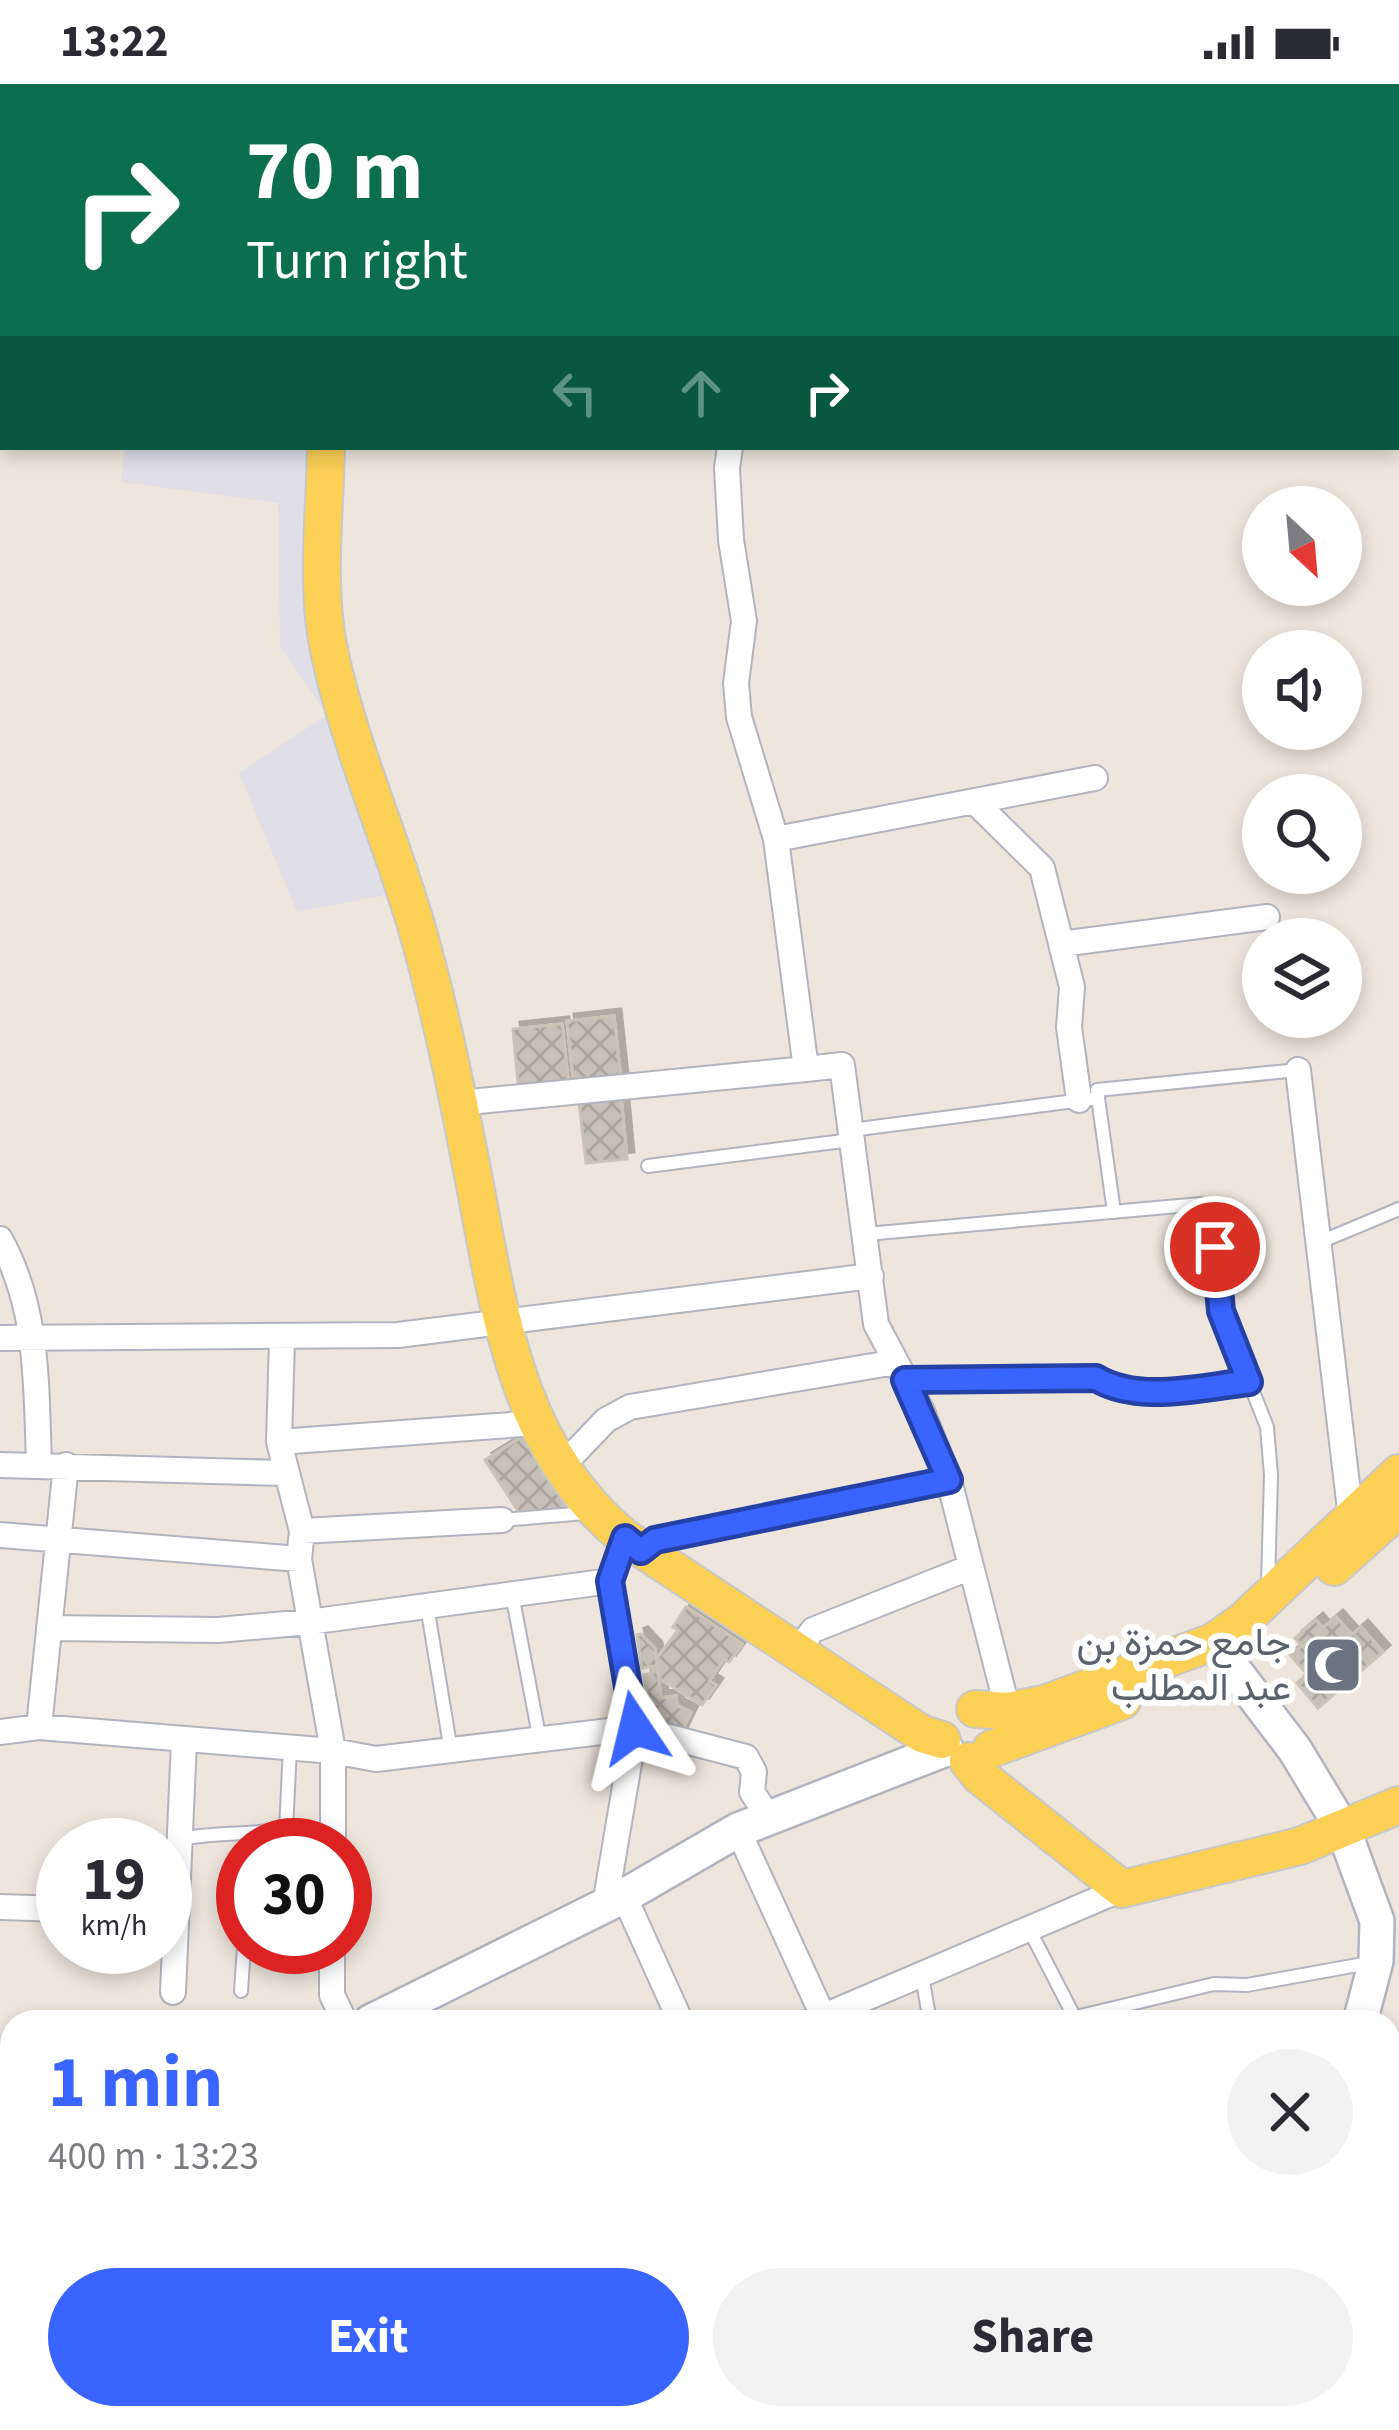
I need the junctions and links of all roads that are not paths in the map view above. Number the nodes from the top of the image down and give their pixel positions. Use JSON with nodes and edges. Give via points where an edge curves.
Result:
{"nodes":[{"id":1,"x":326,"y":450,"type":"edge"},
{"id":2,"x":730,"y":450,"type":"edge"},
{"id":3,"x":1095,"y":778,"type":"dead end"},
{"id":4,"x":974,"y":801,"type":"junction"},
{"id":5,"x":776,"y":839,"type":"junction"},
{"id":6,"x":1267,"y":917,"type":"dead end"},
{"id":7,"x":1061,"y":944,"type":"junction"},
{"id":8,"x":806,"y":1069,"type":"junction"},
{"id":9,"x":1298,"y":1070,"type":"joint"},
{"id":10,"x":1089,"y":1099,"type":"junction"},
{"id":11,"x":459,"y":1103,"type":"junction"},
{"id":12,"x":852,"y":1135,"type":"junction"},
{"id":13,"x":648,"y":1166,"type":"dead end"},
{"id":14,"x":1399,"y":1210,"type":"edge"},
{"id":15,"x":1114,"y":1212,"type":"junction"},
{"id":16,"x":866,"y":1234,"type":"junction"},
{"id":17,"x":0,"y":1239,"type":"edge"},
{"id":18,"x":1319,"y":1242,"type":"junction"},
{"id":19,"x":871,"y":1276,"type":"junction"},
{"id":20,"x":502,"y":1325,"type":"junction"},
{"id":21,"x":0,"y":1338,"type":"edge"},
{"id":22,"x":35,"y":1338,"type":"junction"},
{"id":23,"x":282,"y":1339,"type":"junction"},
{"id":24,"x":900,"y":1371,"type":"junction"},
{"id":25,"x":1249,"y":1382,"type":"junction"},
{"id":26,"x":536,"y":1423,"type":"junction"},
{"id":27,"x":279,"y":1442,"type":"junction"},
{"id":28,"x":39,"y":1463,"type":"junction"},
{"id":29,"x":0,"y":1465,"type":"edge"},
{"id":30,"x":66,"y":1466,"type":"junction"},
{"id":31,"x":560,"y":1468,"type":"junction"},
{"id":32,"x":285,"y":1473,"type":"junction"},
{"id":33,"x":1399,"y":1473,"type":"edge"},
{"id":34,"x":949,"y":1480,"type":"junction"},
{"id":35,"x":1399,"y":1509,"type":"edge"},
{"id":36,"x":593,"y":1512,"type":"junction"},
{"id":37,"x":1351,"y":1518,"type":"junction"},
{"id":38,"x":502,"y":1520,"type":"joint"},
{"id":39,"x":302,"y":1531,"type":"junction"},
{"id":40,"x":0,"y":1535,"type":"edge"},
{"id":41,"x":58,"y":1541,"type":"junction"},
{"id":42,"x":633,"y":1545,"type":"junction"},
{"id":43,"x":299,"y":1559,"type":"junction"},
{"id":44,"x":971,"y":1567,"type":"junction"},
{"id":45,"x":610,"y":1581,"type":"junction"},
{"id":46,"x":512,"y":1594,"type":"junction"},
{"id":47,"x":1268,"y":1597,"type":"junction"},
{"id":48,"x":427,"y":1606,"type":"junction"},
{"id":49,"x":309,"y":1622,"type":"junction"},
{"id":50,"x":49,"y":1628,"type":"junction"},
{"id":51,"x":1219,"y":1651,"type":"junction"},
{"id":52,"x":796,"y":1652,"type":"junction"},
{"id":53,"x":992,"y":1710,"type":"junction"},
{"id":54,"x":39,"y":1727,"type":"junction"},
{"id":55,"x":635,"y":1728,"type":"junction"},
{"id":56,"x":0,"y":1732,"type":"edge"},
{"id":57,"x":184,"y":1741,"type":"junction"},
{"id":58,"x":540,"y":1742,"type":"junction"},
{"id":59,"x":290,"y":1748,"type":"junction"},
{"id":60,"x":962,"y":1750,"type":"junction"},
{"id":61,"x":333,"y":1751,"type":"junction"},
{"id":62,"x":451,"y":1751,"type":"junction"},
{"id":63,"x":1399,"y":1805,"type":"edge"},
{"id":64,"x":180,"y":1818,"type":"edge"},
{"id":65,"x":286,"y":1818,"type":"edge"},
{"id":66,"x":333,"y":1818,"type":"edge"},
{"id":67,"x":754,"y":1825,"type":"junction"},
{"id":68,"x":1344,"y":1831,"type":"junction"},
{"id":69,"x":1122,"y":1888,"type":"junction"},
{"id":70,"x":615,"y":1900,"type":"junction"},
{"id":71,"x":0,"y":1907,"type":"edge"},
{"id":72,"x":36,"y":1908,"type":"edge"},
{"id":73,"x":1388,"y":1927,"type":"edge"},
{"id":74,"x":1029,"y":1928,"type":"junction"},
{"id":75,"x":1376,"y":1961,"type":"junction"},
{"id":76,"x":173,"y":1974,"type":"edge"},
{"id":77,"x":242,"y":1974,"type":"edge"},
{"id":78,"x":332,"y":1974,"type":"edge"},
{"id":79,"x":922,"y":1976,"type":"junction"},
{"id":80,"x":241,"y":1991,"type":"dead end"},
{"id":81,"x":173,"y":1992,"type":"dead end"},
{"id":82,"x":339,"y":2010,"type":"edge"},
{"id":83,"x":412,"y":2010,"type":"edge"},
{"id":84,"x":675,"y":2010,"type":"edge"},
{"id":85,"x":813,"y":2010,"type":"edge"},
{"id":86,"x":838,"y":2010,"type":"edge"},
{"id":87,"x":928,"y":2010,"type":"edge"},
{"id":88,"x":1072,"y":2010,"type":"edge"},
{"id":89,"x":1115,"y":2010,"type":"edge"},
{"id":90,"x":1363,"y":2010,"type":"edge"}],
"edges":[{"from":1,"to":11,"type":"main road","via":[[330,655],[418,934]]},
{"from":2,"to":5,"type":"street","via":[[731,540],[744,621],[739,717]]},
{"from":3,"to":4,"type":"street"},
{"from":4,"to":5,"type":"street"},
{"from":4,"to":7,"type":"street","via":[[1042,868]]},
{"from":5,"to":8,"type":"street"},
{"from":6,"to":7,"type":"street"},
{"from":7,"to":10,"type":"street","via":[[1072,987],[1069,1027]]},
{"from":8,"to":11,"type":"street"},
{"from":8,"to":12,"type":"street","via":[[842,1065]]},
{"from":9,"to":10,"type":"lane","via":[[1097,1090]]},
{"from":9,"to":18,"type":"street"},
{"from":10,"to":12,"type":"lane"},
{"from":10,"to":15,"type":"lane"},
{"from":11,"to":20,"type":"main road"},
{"from":12,"to":13,"type":"lane"},
{"from":12,"to":16,"type":"street"},
{"from":14,"to":18,"type":"lane"},
{"from":15,"to":16,"type":"lane"},
{"from":15,"to":25,"type":"lane","via":[[1201,1204],[1212,1214],[1221,1311]]},
{"from":16,"to":19,"type":"street"},
{"from":17,"to":22,"type":"street"},
{"from":18,"to":37,"type":"street"},
{"from":19,"to":20,"type":"street"},
{"from":19,"to":24,"type":"street","via":[[876,1324]]},
{"from":20,"to":23,"type":"street"},
{"from":20,"to":26,"type":"main road"},
{"from":21,"to":22,"type":"street"},
{"from":22,"to":23,"type":"street"},
{"from":22,"to":28,"type":"street"},
{"from":23,"to":27,"type":"street"},
{"from":24,"to":25,"type":"lane","via":[[1096,1378],[1144,1392]]},
{"from":24,"to":31,"type":"street","via":[[629,1407]]},
{"from":24,"to":34,"type":"street"},
{"from":25,"to":47,"type":"lane","via":[[1267,1427]]},
{"from":26,"to":27,"type":"street"},
{"from":26,"to":31,"type":"main road"},
{"from":27,"to":32,"type":"street"},
{"from":28,"to":29,"type":"street"},
{"from":28,"to":30,"type":"street"},
{"from":30,"to":32,"type":"street"},
{"from":30,"to":41,"type":"street"},
{"from":31,"to":36,"type":"main road"},
{"from":32,"to":39,"type":"street"},
{"from":33,"to":37,"type":"main road"},
{"from":34,"to":42,"type":"street"},
{"from":34,"to":44,"type":"street"},
{"from":35,"to":51,"type":"main road"},
{"from":36,"to":38,"type":"lane"},
{"from":36,"to":42,"type":"main road"},
{"from":37,"to":47,"type":"main road"},
{"from":38,"to":39,"type":"street"},
{"from":39,"to":43,"type":"street"},
{"from":40,"to":41,"type":"street"},
{"from":41,"to":43,"type":"street"},
{"from":41,"to":50,"type":"street"},
{"from":42,"to":45,"type":"street"},
{"from":42,"to":52,"type":"main road"},
{"from":43,"to":49,"type":"street"},
{"from":44,"to":52,"type":"street","via":[[813,1630]]},
{"from":44,"to":53,"type":"street"},
{"from":45,"to":46,"type":"street"},
{"from":45,"to":55,"type":"street"},
{"from":46,"to":48,"type":"street"},
{"from":46,"to":58,"type":"lane"},
{"from":47,"to":51,"type":"main road"},
{"from":48,"to":49,"type":"street"},
{"from":48,"to":62,"type":"lane"},
{"from":49,"to":50,"type":"street"},
{"from":49,"to":61,"type":"street"},
{"from":50,"to":54,"type":"street"},
{"from":51,"to":53,"type":"main road","via":[[1044,1704]]},
{"from":51,"to":60,"type":"main road","via":[[1061,1726]]},
{"from":51,"to":68,"type":"street"},
{"from":52,"to":60,"type":"main road","via":[[922,1734]]},
{"from":53,"to":60,"type":"main road","via":[[950,1715],[945,1723]]},
{"from":54,"to":56,"type":"street"},
{"from":54,"to":57,"type":"street"},
{"from":55,"to":58,"type":"street"},
{"from":55,"to":67,"type":"street","via":[[746,1757],[754,1772]]},
{"from":55,"to":70,"type":"street"},
{"from":57,"to":59,"type":"street"},
{"from":57,"to":64,"type":"street"},
{"from":58,"to":62,"type":"street"},
{"from":59,"to":61,"type":"street"},
{"from":59,"to":65,"type":"lane"},
{"from":60,"to":67,"type":"street"},
{"from":60,"to":69,"type":"main road","via":[[980,1776]]},
{"from":61,"to":62,"type":"street","via":[[376,1759]]},
{"from":61,"to":66,"type":"street"},
{"from":63,"to":68,"type":"main road"},
{"from":67,"to":70,"type":"street"},
{"from":67,"to":85,"type":"street"},
{"from":68,"to":69,"type":"main road"},
{"from":68,"to":73,"type":"street"},
{"from":69,"to":74,"type":"street"},
{"from":70,"to":83,"type":"street"},
{"from":70,"to":84,"type":"street"},
{"from":71,"to":72,"type":"street"},
{"from":73,"to":75,"type":"street"},
{"from":74,"to":79,"type":"street"},
{"from":74,"to":88,"type":"lane"},
{"from":75,"to":89,"type":"lane","via":[[1214,1984]]},
{"from":75,"to":90,"type":"street"},
{"from":76,"to":81,"type":"street"},
{"from":77,"to":80,"type":"lane"},
{"from":78,"to":82,"type":"street"},
{"from":79,"to":86,"type":"street"},
{"from":79,"to":87,"type":"lane"}]}
